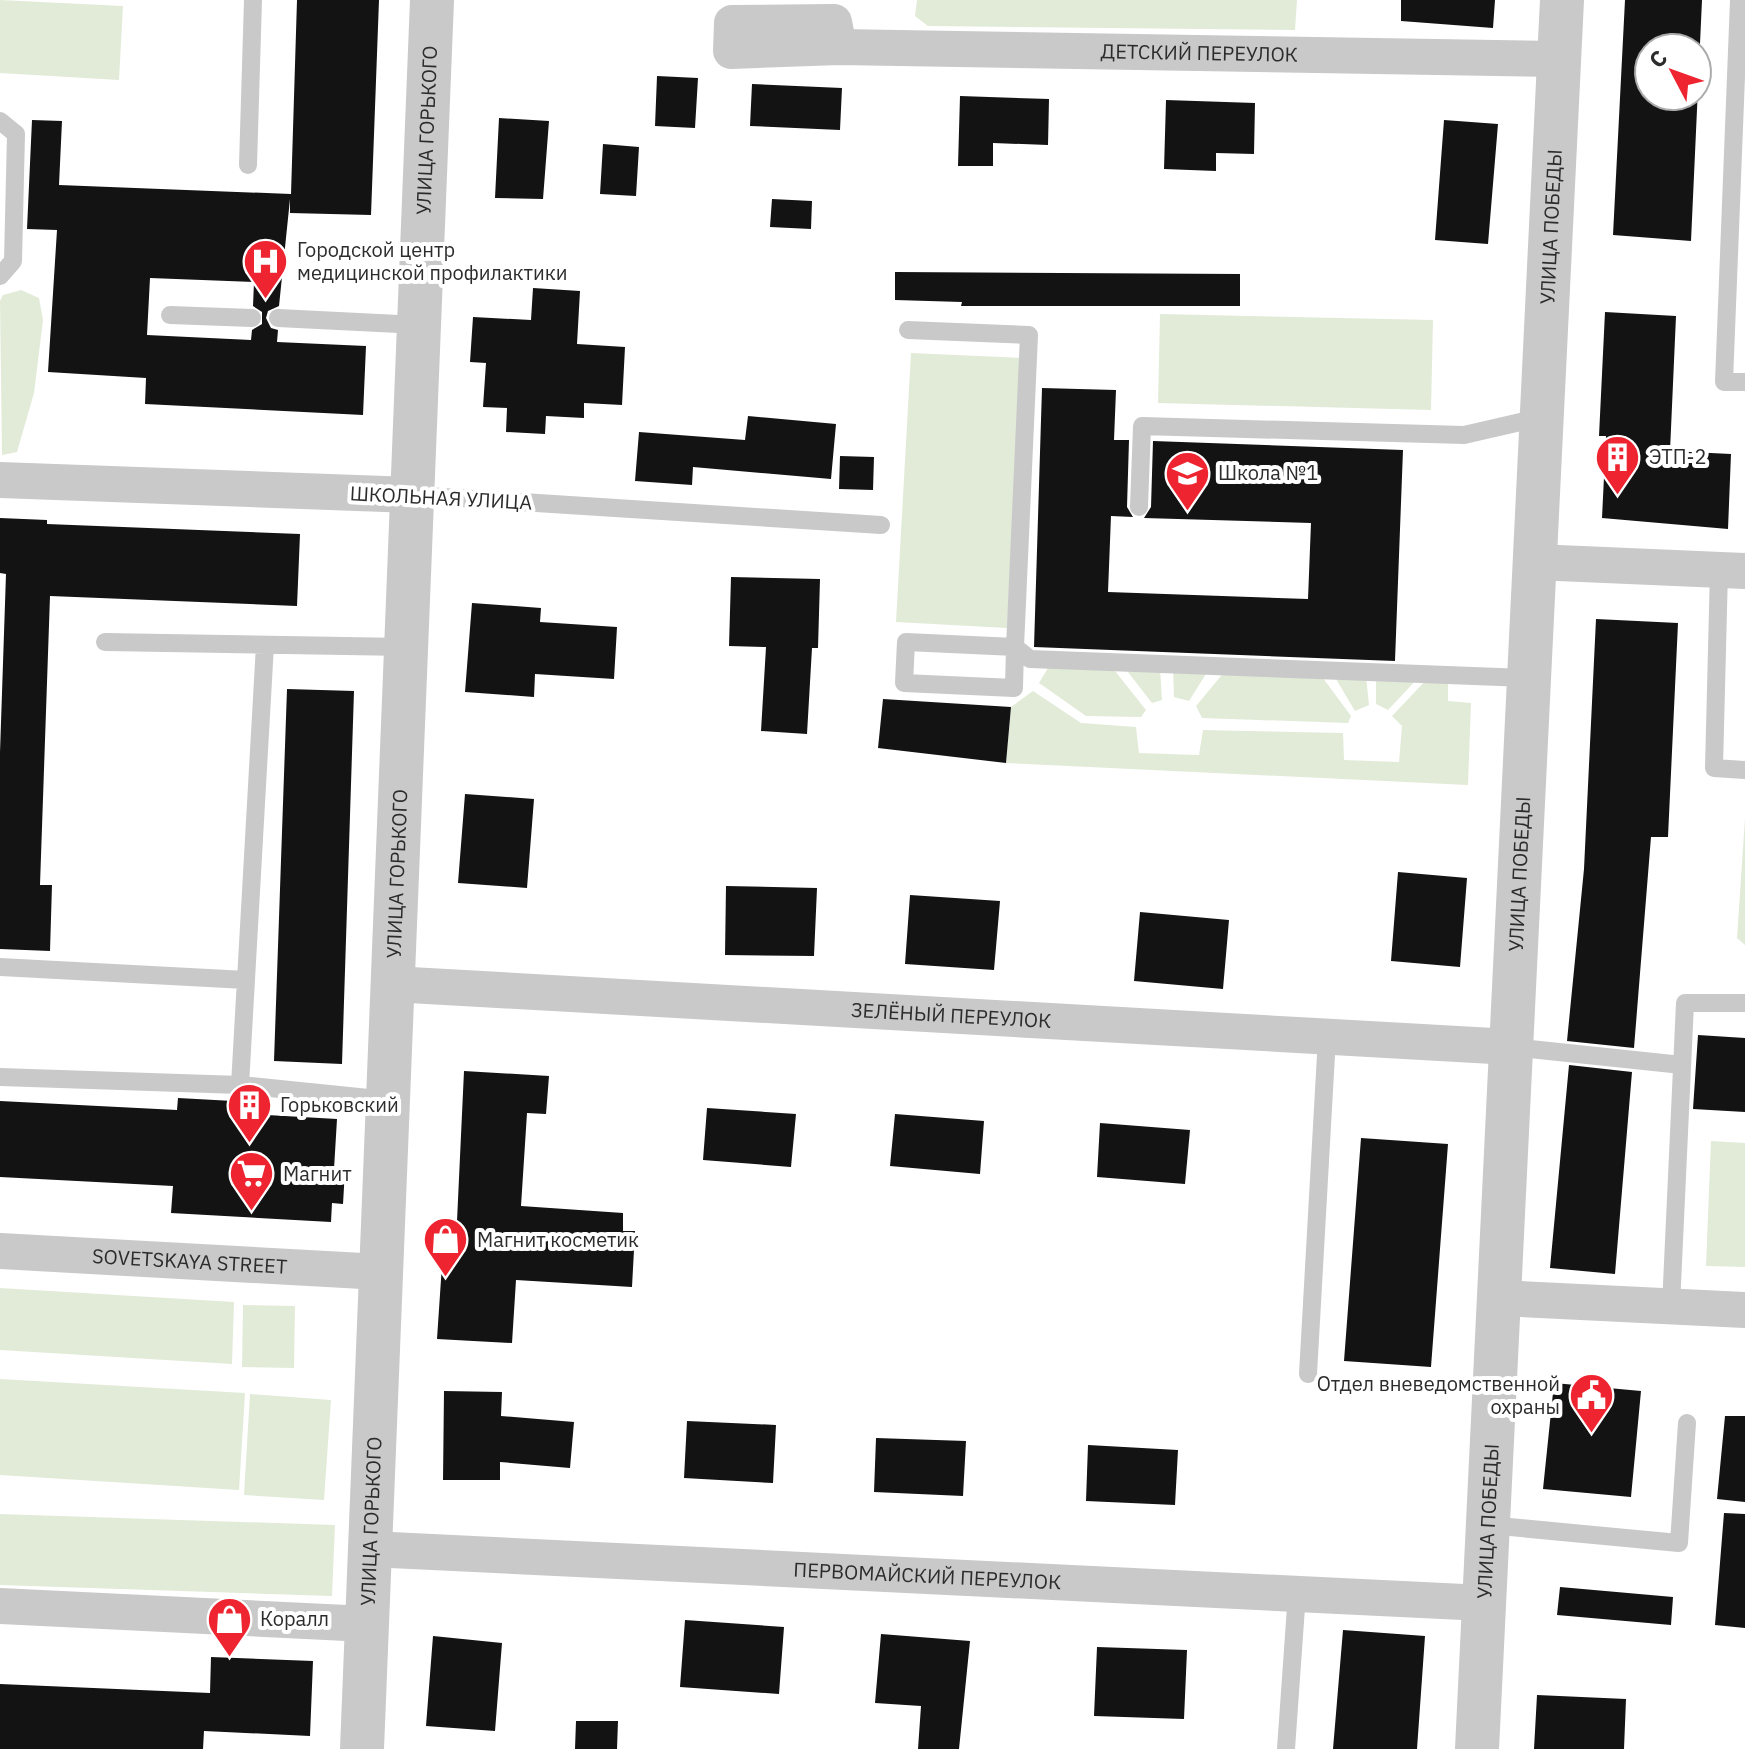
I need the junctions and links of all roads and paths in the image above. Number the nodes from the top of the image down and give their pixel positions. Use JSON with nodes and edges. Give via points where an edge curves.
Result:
{"nodes":[{"id":1,"x":253,"y":0,"type":"edge"},
{"id":2,"x":432,"y":0,"type":"edge"},
{"id":3,"x":1562,"y":0,"type":"edge"},
{"id":4,"x":1739,"y":0,"type":"edge"},
{"id":5,"x":1741,"y":24,"type":"edge"},
{"id":6,"x":839,"y":47,"type":"dead end"},
{"id":7,"x":1559,"y":59,"type":"junction"},
{"id":8,"x":0,"y":121,"type":"edge"},
{"id":9,"x":248,"y":165,"type":"dead end"},
{"id":10,"x":0,"y":276,"type":"edge"},
{"id":11,"x":170,"y":315,"type":"dead end"},
{"id":12,"x":252,"y":318,"type":"dead end"},
{"id":13,"x":278,"y":318,"type":"dead end"},
{"id":14,"x":419,"y":325,"type":"junction"},
{"id":15,"x":908,"y":330,"type":"dead end"},
{"id":16,"x":1745,"y":382,"type":"edge"},
{"id":17,"x":1542,"y":417,"type":"junction"},
{"id":18,"x":0,"y":480,"type":"edge"},
{"id":19,"x":412,"y":495,"type":"junction"},
{"id":20,"x":1139,"y":507,"type":"dead end"},
{"id":21,"x":881,"y":525,"type":"dead end"},
{"id":22,"x":1535,"y":562,"type":"junction"},
{"id":23,"x":1732,"y":570,"type":"edge"},
{"id":24,"x":105,"y":642,"type":"dead end"},
{"id":25,"x":265,"y":645,"type":"junction"},
{"id":26,"x":406,"y":647,"type":"junction"},
{"id":27,"x":1015,"y":647,"type":"junction"},
{"id":28,"x":1529,"y":678,"type":"junction"},
{"id":29,"x":1745,"y":770,"type":"edge"},
{"id":30,"x":0,"y":967,"type":"edge"},
{"id":31,"x":246,"y":980,"type":"junction"},
{"id":32,"x":392,"y":984,"type":"junction"},
{"id":33,"x":1745,"y":1003,"type":"edge"},
{"id":34,"x":1327,"y":1037,"type":"junction"},
{"id":35,"x":1511,"y":1047,"type":"junction"},
{"id":36,"x":1682,"y":1065,"type":"junction"},
{"id":37,"x":0,"y":1077,"type":"edge"},
{"id":38,"x":240,"y":1085,"type":"junction"},
{"id":39,"x":388,"y":1100,"type":"junction"},
{"id":40,"x":0,"y":1251,"type":"edge"},
{"id":41,"x":381,"y":1272,"type":"junction"},
{"id":42,"x":1499,"y":1298,"type":"junction"},
{"id":43,"x":1671,"y":1306,"type":"junction"},
{"id":44,"x":1745,"y":1310,"type":"edge"},
{"id":45,"x":1308,"y":1374,"type":"dead end"},
{"id":46,"x":1687,"y":1423,"type":"dead end"},
{"id":47,"x":1488,"y":1525,"type":"junction"},
{"id":48,"x":370,"y":1549,"type":"junction"},
{"id":49,"x":1297,"y":1593,"type":"junction"},
{"id":50,"x":1484,"y":1603,"type":"junction"},
{"id":51,"x":0,"y":1606,"type":"edge"},
{"id":52,"x":367,"y":1624,"type":"junction"},
{"id":53,"x":362,"y":1749,"type":"edge"},
{"id":54,"x":1286,"y":1749,"type":"edge"},
{"id":55,"x":1477,"y":1749,"type":"edge"}],
"edges":[{"from":1,"to":9,"type":"lane"},
{"from":2,"to":14,"type":"street","name":"УЛИЦА ГОРЬКОГО"},
{"from":3,"to":7,"type":"street","name":"УЛИЦА ПОБЕДЫ"},
{"from":4,"to":5,"type":"lane"},
{"from":5,"to":16,"type":"lane","via":[[1724,382]]},
{"from":6,"to":7,"type":"street","name":"ДЕТСКИЙ ПЕРЕУЛОК"},
{"from":7,"to":17,"type":"street","name":"УЛИЦА ПОБЕДЫ"},
{"from":8,"to":10,"type":"lane","via":[[16,134],[13,261]]},
{"from":11,"to":12,"type":"lane"},
{"from":13,"to":14,"type":"lane"},
{"from":14,"to":19,"type":"street","name":"УЛИЦА ГОРЬКОГО"},
{"from":15,"to":27,"type":"lane","via":[[1029,335]]},
{"from":17,"to":20,"type":"lane","via":[[1464,435],[1142,426]]},
{"from":17,"to":22,"type":"street","name":"УЛИЦА ПОБЕДЫ"},
{"from":18,"to":19,"type":"street","name":"ШКОЛЬНАЯ УЛИЦА"},
{"from":19,"to":21,"type":"lane","name":"ШКОЛЬНАЯ УЛИЦА"},
{"from":19,"to":26,"type":"street","name":"УЛИЦА ГОРЬКОГО"},
{"from":22,"to":23,"type":"street"},
{"from":22,"to":28,"type":"street","name":"УЛИЦА ПОБЕДЫ"},
{"from":23,"to":29,"type":"lane","via":[[1714,768]]},
{"from":24,"to":25,"type":"lane"},
{"from":25,"to":26,"type":"lane"},
{"from":25,"to":31,"type":"lane"},
{"from":26,"to":32,"type":"street","name":"УЛИЦА ГОРЬКОГО"},
{"from":27,"to":27,"type":"lane","via":[[906,642],[904,683],[1014,688]]},
{"from":27,"to":28,"type":"lane","via":[[1030,659]]},
{"from":28,"to":35,"type":"street","name":"УЛИЦА ПОБЕДЫ"},
{"from":30,"to":31,"type":"lane"},
{"from":31,"to":38,"type":"lane"},
{"from":32,"to":34,"type":"street","name":"ЗЕЛЁНЫЙ ПЕРЕУЛОК"},
{"from":32,"to":39,"type":"street","name":"УЛИЦА ГОРЬКОГО"},
{"from":33,"to":36,"type":"lane","via":[[1685,1003]]},
{"from":34,"to":35,"type":"street","name":"ЗЕЛЁНЫЙ ПЕРЕУЛОК"},
{"from":34,"to":45,"type":"lane"},
{"from":35,"to":36,"type":"lane"},
{"from":35,"to":42,"type":"street","name":"УЛИЦА ПОБЕДЫ"},
{"from":36,"to":43,"type":"lane"},
{"from":37,"to":38,"type":"lane"},
{"from":38,"to":39,"type":"lane"},
{"from":39,"to":41,"type":"street","name":"УЛИЦА ГОРЬКОГО"},
{"from":40,"to":41,"type":"street","name":"SOVETSKAYA STREET"},
{"from":41,"to":48,"type":"street","name":"УЛИЦА ГОРЬКОГО"},
{"from":42,"to":43,"type":"street"},
{"from":42,"to":47,"type":"street","name":"УЛИЦА ПОБЕДЫ"},
{"from":43,"to":44,"type":"street"},
{"from":46,"to":47,"type":"lane","via":[[1679,1543]]},
{"from":47,"to":50,"type":"street","name":"УЛИЦА ПОБЕДЫ"},
{"from":48,"to":49,"type":"street","name":"ПЕРВОМАЙСКИЙ ПЕРЕУЛОК"},
{"from":48,"to":52,"type":"street","name":"УЛИЦА ГОРЬКОГО"},
{"from":49,"to":50,"type":"street","name":"ПЕРВОМАЙСКИЙ ПЕРЕУЛОК"},
{"from":49,"to":54,"type":"lane"},
{"from":50,"to":55,"type":"street","name":"УЛИЦА ПОБЕДЫ"},
{"from":51,"to":52,"type":"street"},
{"from":52,"to":53,"type":"street","name":"УЛИЦА ГОРЬКОГО"}]}
